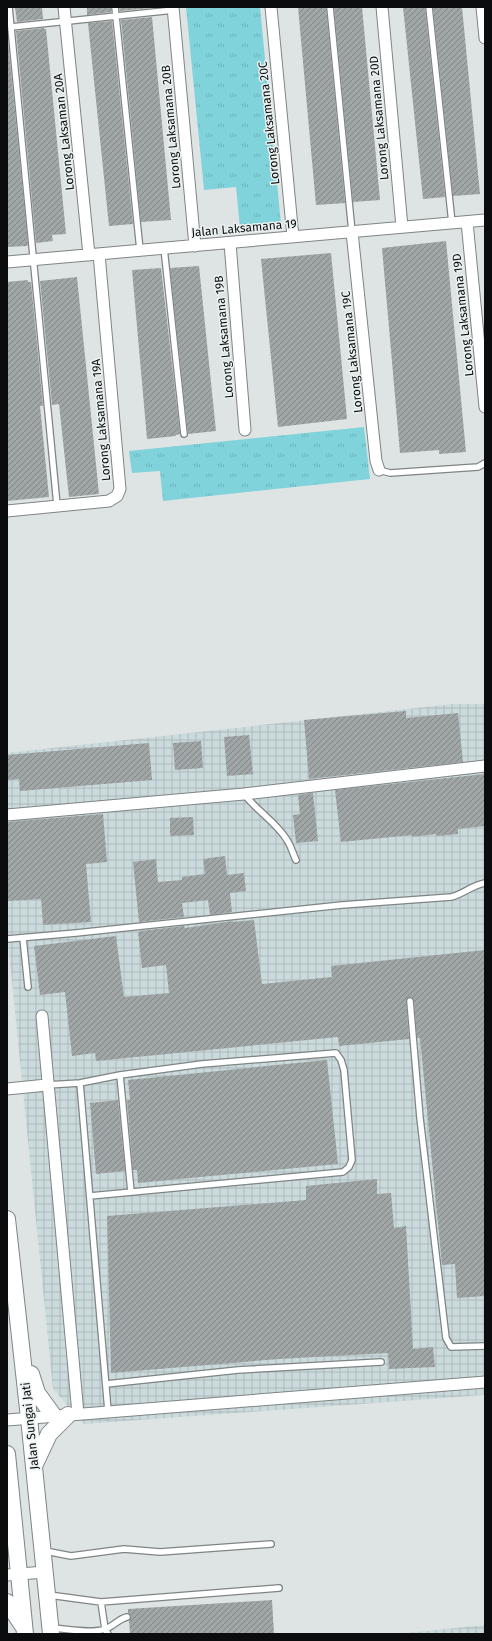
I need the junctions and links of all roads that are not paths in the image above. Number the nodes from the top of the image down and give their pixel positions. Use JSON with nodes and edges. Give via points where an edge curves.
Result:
{"nodes":[{"id":1,"x":9,"y":7,"type":"edge"},
{"id":2,"x":64,"y":7,"type":"edge"},
{"id":3,"x":115,"y":7,"type":"edge"},
{"id":4,"x":271,"y":7,"type":"edge"},
{"id":5,"x":330,"y":7,"type":"edge"},
{"id":6,"x":382,"y":7,"type":"edge"},
{"id":7,"x":429,"y":7,"type":"edge"},
{"id":8,"x":482,"y":7,"type":"edge"},
{"id":9,"x":173,"y":9,"type":"edge"},
{"id":10,"x":116,"y":16,"type":"junction"},
{"id":11,"x":65,"y":21,"type":"junction"},
{"id":12,"x":11,"y":27,"type":"junction"},
{"id":13,"x":485,"y":38,"type":"edge"},
{"id":14,"x":484,"y":219,"type":"edge"},
{"id":15,"x":467,"y":222,"type":"junction"},
{"id":16,"x":452,"y":223,"type":"junction"},
{"id":17,"x":402,"y":227,"type":"junction"},
{"id":18,"x":352,"y":232,"type":"junction"},
{"id":19,"x":293,"y":237,"type":"junction"},
{"id":20,"x":230,"y":243,"type":"junction"},
{"id":21,"x":195,"y":246,"type":"junction"},
{"id":22,"x":164,"y":248,"type":"junction"},
{"id":23,"x":140,"y":250,"type":"junction"},
{"id":24,"x":94,"y":254,"type":"junction"},
{"id":25,"x":34,"y":260,"type":"junction"},
{"id":26,"x":7,"y":262,"type":"edge"},
{"id":27,"x":485,"y":407,"type":"edge"},
{"id":28,"x":245,"y":430,"type":"dead end"},
{"id":29,"x":184,"y":434,"type":"dead end"},
{"id":30,"x":485,"y":463,"type":"edge"},
{"id":31,"x":379,"y":470,"type":"joint"},
{"id":32,"x":57,"y":506,"type":"junction"},
{"id":33,"x":7,"y":511,"type":"edge"},
{"id":34,"x":485,"y":766,"type":"edge"},
{"id":35,"x":244,"y":794,"type":"junction"},
{"id":36,"x":7,"y":815,"type":"edge"},
{"id":37,"x":296,"y":860,"type":"dead end"},
{"id":38,"x":485,"y":883,"type":"edge"},
{"id":39,"x":24,"y":938,"type":"junction"},
{"id":40,"x":7,"y":939,"type":"edge"},
{"id":41,"x":28,"y":987,"type":"dead end"},
{"id":42,"x":410,"y":1001,"type":"dead end"},
{"id":43,"x":42,"y":1016,"type":"dead end"},
{"id":44,"x":120,"y":1075,"type":"junction"},
{"id":45,"x":80,"y":1083,"type":"junction"},
{"id":46,"x":47,"y":1085,"type":"junction"},
{"id":47,"x":7,"y":1089,"type":"edge"},
{"id":48,"x":131,"y":1192,"type":"junction"},
{"id":49,"x":90,"y":1196,"type":"junction"},
{"id":50,"x":7,"y":1219,"type":"edge"},
{"id":51,"x":20,"y":1342,"type":"junction"},
{"id":52,"x":485,"y":1346,"type":"edge"},
{"id":53,"x":381,"y":1362,"type":"dead end"},
{"id":54,"x":485,"y":1382,"type":"edge"},
{"id":55,"x":106,"y":1384,"type":"junction"},
{"id":56,"x":108,"y":1411,"type":"junction"},
{"id":57,"x":66,"y":1415,"type":"junction"},
{"id":58,"x":30,"y":1418,"type":"junction"},
{"id":59,"x":7,"y":1420,"type":"edge"},
{"id":60,"x":7,"y":1454,"type":"edge"},
{"id":61,"x":34,"y":1466,"type":"junction"},
{"id":62,"x":11,"y":1540,"type":"edge"},
{"id":63,"x":271,"y":1544,"type":"dead end"},
{"id":64,"x":43,"y":1550,"type":"junction"},
{"id":65,"x":45,"y":1572,"type":"junction"},
{"id":66,"x":13,"y":1575,"type":"edge"},
{"id":67,"x":279,"y":1588,"type":"dead end"},
{"id":68,"x":47,"y":1594,"type":"junction"},
{"id":69,"x":7,"y":1602,"type":"edge"},
{"id":70,"x":101,"y":1602,"type":"junction"},
{"id":71,"x":127,"y":1617,"type":"dead end"},
{"id":72,"x":25,"y":1631,"type":"edge"},
{"id":73,"x":50,"y":1631,"type":"edge"},
{"id":74,"x":107,"y":1632,"type":"edge"}],
"edges":[{"from":1,"to":12,"type":"lane"},
{"from":2,"to":11,"type":"street","name":"Lorong Laksaman 20A"},
{"from":3,"to":10,"type":"lane"},
{"from":4,"to":19,"type":"street","name":"Lorong Laksamana 20C"},
{"from":5,"to":18,"type":"lane"},
{"from":6,"to":17,"type":"street","name":"Lorong Laksamana 20D"},
{"from":7,"to":16,"type":"lane"},
{"from":8,"to":13,"type":"street"},
{"from":9,"to":10,"type":"lane"},
{"from":9,"to":21,"type":"street","name":"Lorong Laksamana 20B"},
{"from":10,"to":11,"type":"lane"},
{"from":10,"to":23,"type":"lane"},
{"from":11,"to":12,"type":"lane"},
{"from":11,"to":24,"type":"street","name":"Lorong Laksaman 20A"},
{"from":12,"to":25,"type":"lane"},
{"from":14,"to":15,"type":"street","name":"Jalan Laksamana 19"},
{"from":15,"to":16,"type":"street","name":"Jalan Laksamana 19"},
{"from":15,"to":27,"type":"street","name":"Lorong Laksamana 19D"},
{"from":16,"to":17,"type":"street","name":"Jalan Laksamana 19"},
{"from":17,"to":18,"type":"street","name":"Jalan Laksamana 19"},
{"from":18,"to":19,"type":"street","name":"Jalan Laksamana 19"},
{"from":18,"to":31,"type":"street","name":"Lorong Laksamana 19C"},
{"from":19,"to":20,"type":"street","name":"Jalan Laksamana 19"},
{"from":20,"to":21,"type":"street","name":"Jalan Laksamana 19"},
{"from":20,"to":28,"type":"street","name":"Lorong Laksamana 19B"},
{"from":21,"to":22,"type":"street","name":"Jalan Laksamana 19"},
{"from":22,"to":23,"type":"street","name":"Jalan Laksamana 19"},
{"from":22,"to":29,"type":"lane"},
{"from":23,"to":24,"type":"street","name":"Jalan Laksamana 19"},
{"from":24,"to":25,"type":"street","name":"Jalan Laksamana 19"},
{"from":24,"to":32,"type":"street","name":"Lorong Laksamana 19A","via":[[120,489],[117,496],[109,501]]},
{"from":25,"to":26,"type":"street","name":"Jalan Laksamana 19"},
{"from":25,"to":32,"type":"lane"},
{"from":30,"to":31,"type":"lane","via":[[478,467],[390,472]]},
{"from":32,"to":33,"type":"street","name":"Lorong Laksamana 19A"},
{"from":34,"to":35,"type":"street"},
{"from":35,"to":36,"type":"street"},
{"from":35,"to":37,"type":"lane","via":[[278,828],[288,841]]},
{"from":38,"to":39,"type":"lane","via":[[451,897],[342,905]]},
{"from":39,"to":40,"type":"lane"},
{"from":39,"to":41,"type":"lane"},
{"from":42,"to":52,"type":"lane","via":[[420,1118],[446,1338],[451,1347]]},
{"from":43,"to":46,"type":"street"},
{"from":44,"to":45,"type":"lane"},
{"from":44,"to":48,"type":"lane"},
{"from":44,"to":48,"type":"lane","via":[[202,1064],[336,1053],[344,1070],[352,1160],[349,1167],[342,1172]]},
{"from":45,"to":46,"type":"lane"},
{"from":45,"to":49,"type":"lane"},
{"from":46,"to":47,"type":"street"},
{"from":46,"to":57,"type":"street"},
{"from":48,"to":49,"type":"lane"},
{"from":49,"to":55,"type":"lane"},
{"from":50,"to":51,"type":"main road","name":"Jalan Sungai Jati"},
{"from":51,"to":57,"type":"main road","via":[[37,1393]]},
{"from":51,"to":58,"type":"main road","name":"Jalan Sungai Jati"},
{"from":53,"to":55,"type":"lane","via":[[238,1370]]},
{"from":54,"to":56,"type":"street"},
{"from":55,"to":56,"type":"lane"},
{"from":56,"to":57,"type":"street"},
{"from":57,"to":58,"type":"street"},
{"from":57,"to":61,"type":"main road","via":[[49,1434]]},
{"from":58,"to":59,"type":"street"},
{"from":58,"to":61,"type":"main road","name":"Jalan Sungai Jati"},
{"from":60,"to":62,"type":"main road"},
{"from":61,"to":64,"type":"main road","name":"Jalan Sungai Jati"},
{"from":62,"to":66,"type":"main road"},
{"from":63,"to":64,"type":"lane","via":[[160,1552],[124,1549],[71,1556]]},
{"from":64,"to":65,"type":"main road","name":"Jalan Sungai Jati"},
{"from":65,"to":66,"type":"street"},
{"from":65,"to":68,"type":"main road","name":"Jalan Sungai Jati"},
{"from":66,"to":72,"type":"main road"},
{"from":67,"to":70,"type":"lane"},
{"from":68,"to":70,"type":"lane"},
{"from":68,"to":73,"type":"main road","name":"Jalan Sungai Jati"},
{"from":69,"to":72,"type":"main road"},
{"from":70,"to":74,"type":"lane"},
{"from":71,"to":74,"type":"lane","via":[[122,1618]]},
{"from":73,"to":74,"type":"lane"}]}
